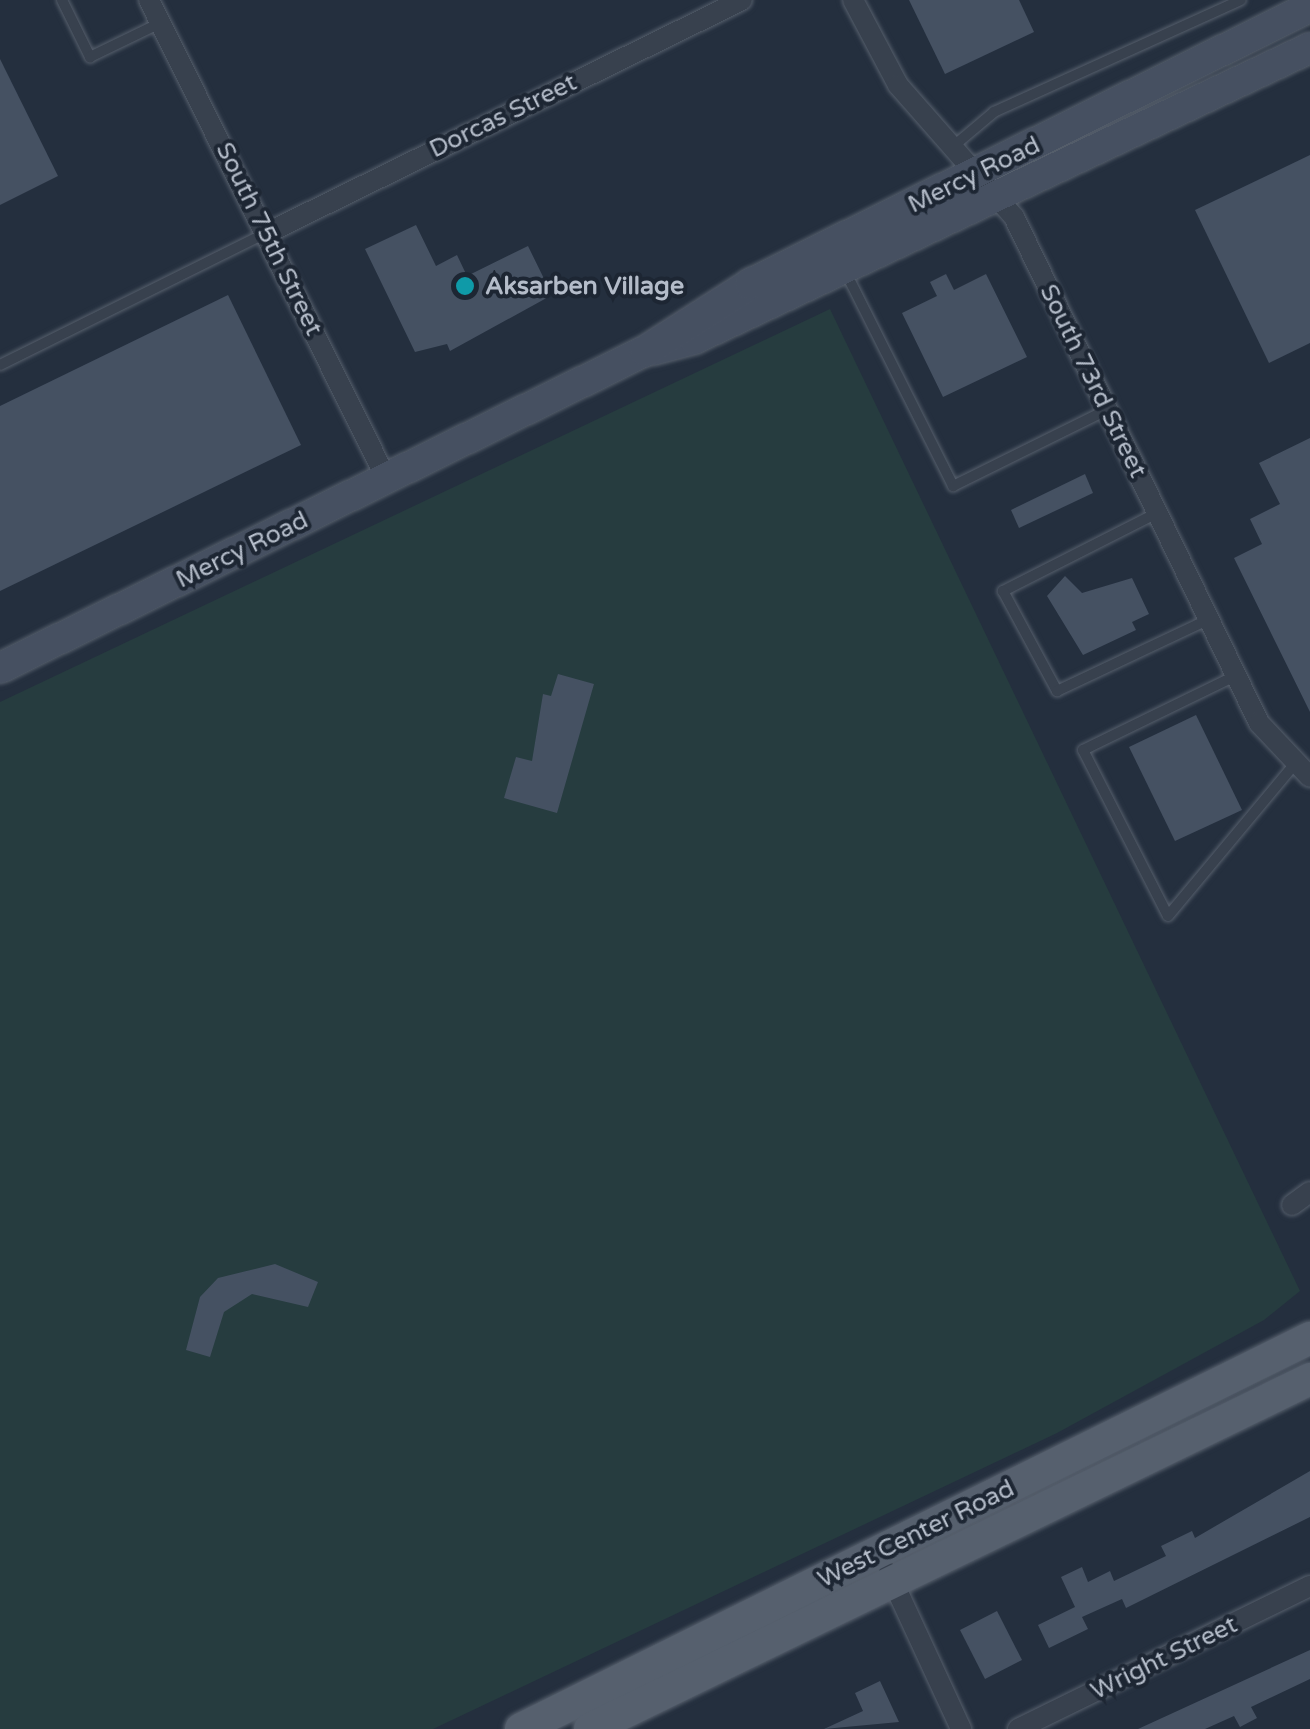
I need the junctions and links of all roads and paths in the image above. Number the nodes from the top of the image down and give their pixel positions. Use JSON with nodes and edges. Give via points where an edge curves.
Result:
{"nodes":[{"id":1,"x":62,"y":0,"type":"edge"},
{"id":2,"x":150,"y":0,"type":"edge"},
{"id":3,"x":742,"y":0,"type":"edge"},
{"id":4,"x":854,"y":0,"type":"edge"},
{"id":5,"x":1240,"y":0,"type":"edge"},
{"id":6,"x":1310,"y":7,"type":"edge"},
{"id":7,"x":160,"y":23,"type":"junction"},
{"id":8,"x":1310,"y":48,"type":"edge"},
{"id":9,"x":956,"y":144,"type":"junction"},
{"id":10,"x":991,"y":182,"type":"junction"},
{"id":11,"x":265,"y":234,"type":"junction"},
{"id":12,"x":842,"y":266,"type":"junction"},
{"id":13,"x":645,"y":351,"type":"junction"},
{"id":14,"x":0,"y":365,"type":"edge"},
{"id":15,"x":1107,"y":410,"type":"junction"},
{"id":16,"x":387,"y":480,"type":"junction"},
{"id":17,"x":1157,"y":513,"type":"junction"},
{"id":18,"x":1208,"y":619,"type":"junction"},
{"id":19,"x":0,"y":668,"type":"edge"},
{"id":20,"x":1236,"y":675,"type":"junction"},
{"id":21,"x":1302,"y":771,"type":"edge"},
{"id":22,"x":1310,"y":1192,"type":"edge"},
{"id":23,"x":1292,"y":1205,"type":"dead end"},
{"id":24,"x":1310,"y":1338,"type":"edge"},
{"id":25,"x":1310,"y":1380,"type":"edge"},
{"id":26,"x":879,"y":1553,"type":"junction"},
{"id":27,"x":1310,"y":1586,"type":"edge"},
{"id":28,"x":896,"y":1587,"type":"junction"},
{"id":29,"x":520,"y":1729,"type":"edge"},
{"id":30,"x":590,"y":1729,"type":"edge"},
{"id":31,"x":961,"y":1729,"type":"edge"},
{"id":32,"x":1018,"y":1729,"type":"edge"}],
"edges":[{"from":1,"to":7,"type":"lane","via":[[90,58]]},
{"from":2,"to":7,"type":"street","name":"South 75th Street"},
{"from":3,"to":11,"type":"street","name":"Dorcas Street"},
{"from":4,"to":9,"type":"street","name":"South 73rd Street","via":[[898,84]]},
{"from":5,"to":9,"type":"lane","via":[[994,112]]},
{"from":6,"to":10,"type":"main road","name":"Mercy Road"},
{"from":7,"to":11,"type":"street","name":"South 75th Street"},
{"from":8,"to":10,"type":"main road","name":"Mercy Road"},
{"from":9,"to":10,"type":"street","name":"South 73rd Street"},
{"from":10,"to":12,"type":"main road","name":"Mercy Road"},
{"from":10,"to":13,"type":"main road","name":"Mercy Road","via":[[733,293]]},
{"from":10,"to":15,"type":"street","name":"South 73rd Street"},
{"from":11,"to":14,"type":"lane"},
{"from":11,"to":16,"type":"street","name":"South 75th Street"},
{"from":12,"to":13,"type":"main road","name":"Mercy Road","via":[[694,340]]},
{"from":12,"to":15,"type":"lane","via":[[953,486]]},
{"from":13,"to":16,"type":"main road","name":"Mercy Road"},
{"from":15,"to":17,"type":"street","name":"South 73rd Street"},
{"from":16,"to":19,"type":"main road","name":"Mercy Road"},
{"from":17,"to":18,"type":"street","name":"South 73rd Street"},
{"from":17,"to":18,"type":"lane","via":[[1005,586],[1012,608],[1058,692]]},
{"from":18,"to":20,"type":"street","name":"South 73rd Street"},
{"from":20,"to":21,"type":"street","name":"South 73rd Street"},
{"from":20,"to":21,"type":"lane","via":[[1083,750],[1168,916]]},
{"from":22,"to":23,"type":"street"},
{"from":24,"to":26,"type":"main road","name":"West Center Road"},
{"from":25,"to":28,"type":"main road","name":"West Center Road"},
{"from":26,"to":28,"type":"street"},
{"from":26,"to":29,"type":"main road","name":"West Center Road"},
{"from":27,"to":32,"type":"street","name":"Wright Street"},
{"from":28,"to":30,"type":"main road","name":"West Center Road"},
{"from":28,"to":31,"type":"street"}]}
